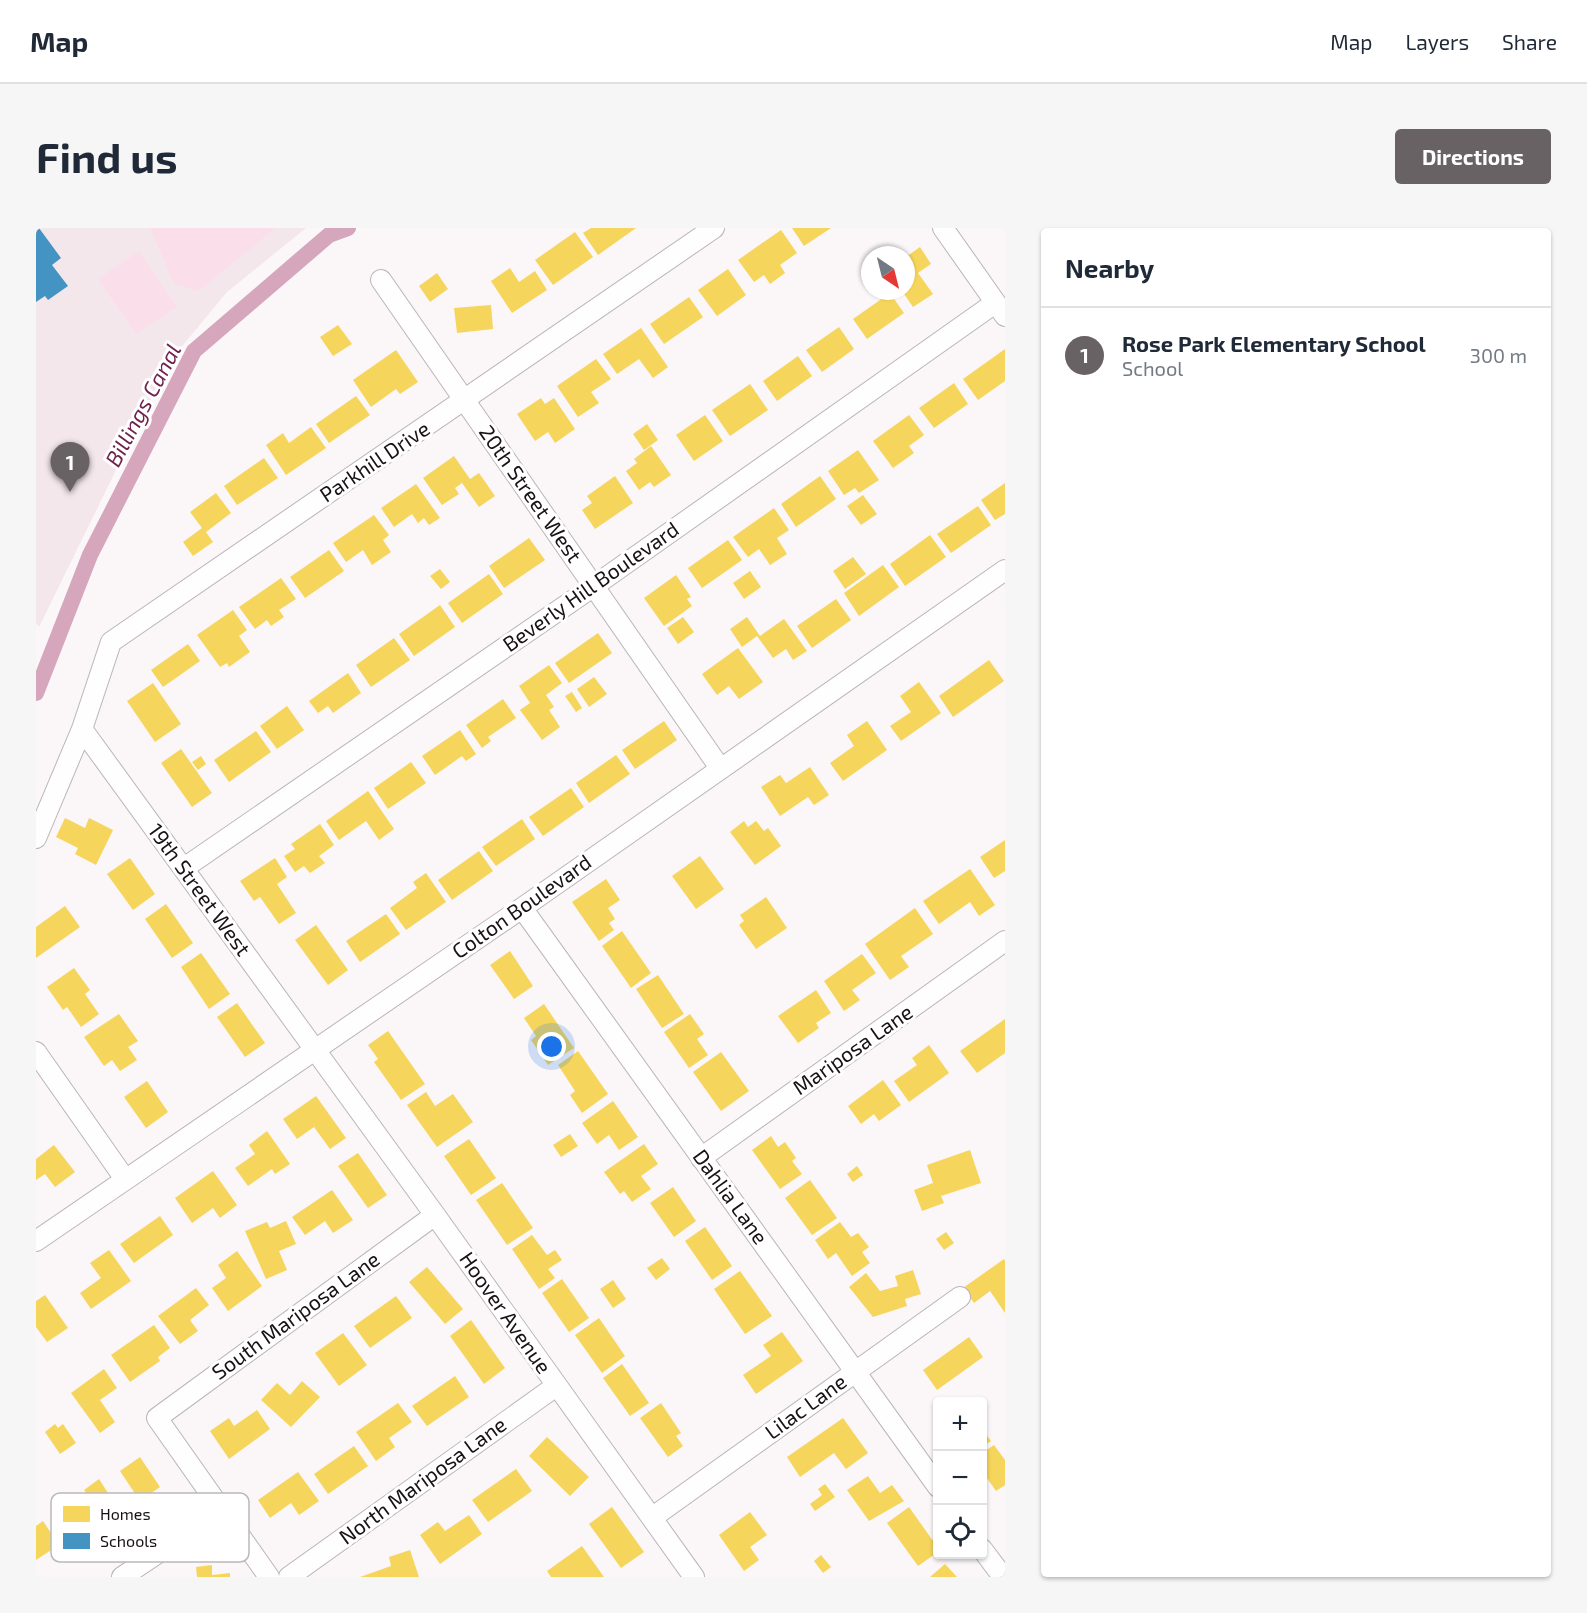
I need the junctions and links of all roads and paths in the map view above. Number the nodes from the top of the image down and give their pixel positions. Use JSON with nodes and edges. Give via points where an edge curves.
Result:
{"nodes":[{"id":1,"x":714,"y":228,"type":"edge"},
{"id":2,"x":943,"y":228,"type":"edge"},
{"id":3,"x":381,"y":280,"type":"dead end"},
{"id":4,"x":1000,"y":309,"type":"edge"},
{"id":5,"x":465,"y":400,"type":"junction"},
{"id":6,"x":1005,"y":570,"type":"edge"},
{"id":7,"x":594,"y":586,"type":"junction"},
{"id":8,"x":82,"y":729,"type":"junction"},
{"id":9,"x":720,"y":768,"type":"junction"},
{"id":10,"x":36,"y":838,"type":"edge"},
{"id":11,"x":184,"y":868,"type":"junction"},
{"id":12,"x":522,"y":908,"type":"junction"},
{"id":13,"x":1005,"y":941,"type":"edge"},
{"id":14,"x":315,"y":1050,"type":"junction"},
{"id":15,"x":36,"y":1052,"type":"edge"},
{"id":16,"x":701,"y":1158,"type":"junction"},
{"id":17,"x":125,"y":1179,"type":"junction"},
{"id":18,"x":435,"y":1215,"type":"junction"},
{"id":19,"x":36,"y":1241,"type":"edge"},
{"id":20,"x":960,"y":1297,"type":"dead end"},
{"id":21,"x":855,"y":1372,"type":"junction"},
{"id":22,"x":556,"y":1386,"type":"junction"},
{"id":23,"x":933,"y":1480,"type":"edge"},
{"id":24,"x":209,"y":1493,"type":"edge"},
{"id":25,"x":653,"y":1517,"type":"junction"},
{"id":26,"x":249,"y":1550,"type":"edge"},
{"id":27,"x":987,"y":1556,"type":"edge"},
{"id":28,"x":144,"y":1562,"type":"edge"},
{"id":29,"x":686,"y":1574,"type":"edge"},
{"id":30,"x":122,"y":1577,"type":"edge"},
{"id":31,"x":269,"y":1577,"type":"edge"},
{"id":32,"x":289,"y":1577,"type":"edge"},
{"id":33,"x":1003,"y":1577,"type":"edge"}],
"edges":[{"from":1,"to":5,"type":"street","name":"Parkhill Drive"},
{"from":2,"to":4,"type":"street"},
{"from":3,"to":5,"type":"street","name":"20th Street West"},
{"from":4,"to":7,"type":"street","name":"Beverly Hill Boulevard"},
{"from":5,"to":7,"type":"street","name":"20th Street West"},
{"from":5,"to":8,"type":"street","name":"Parkhill Drive","via":[[111,642]]},
{"from":6,"to":9,"type":"street","name":"Colton Boulevard"},
{"from":7,"to":9,"type":"street","name":"20th Street West"},
{"from":7,"to":11,"type":"street","name":"Beverly Hill Boulevard"},
{"from":8,"to":10,"type":"street","name":"Parkhill Drive"},
{"from":8,"to":11,"type":"street","name":"19th Street West"},
{"from":9,"to":12,"type":"street","name":"Colton Boulevard"},
{"from":11,"to":14,"type":"street","name":"19th Street West"},
{"from":12,"to":14,"type":"street","name":"Colton Boulevard"},
{"from":12,"to":16,"type":"street","name":"Dahlia Lane"},
{"from":13,"to":16,"type":"street","name":"Mariposa Lane"},
{"from":14,"to":17,"type":"street","name":"Colton Boulevard"},
{"from":14,"to":18,"type":"street","name":"Hoover Avenue"},
{"from":15,"to":17,"type":"street"},
{"from":16,"to":21,"type":"street","name":"Dahlia Lane"},
{"from":17,"to":19,"type":"street","name":"Colton Boulevard"},
{"from":18,"to":22,"type":"street","name":"Hoover Avenue"},
{"from":18,"to":24,"type":"street","name":"South Mariposa Lane","via":[[158,1418]]},
{"from":20,"to":21,"type":"street","name":"Lilac Lane"},
{"from":21,"to":23,"type":"street","name":"Dahlia Lane"},
{"from":21,"to":25,"type":"street","name":"Lilac Lane"},
{"from":22,"to":25,"type":"street","name":"Hoover Avenue"},
{"from":22,"to":32,"type":"street","name":"North Mariposa Lane"},
{"from":25,"to":29,"type":"street","name":"Hoover Avenue"},
{"from":26,"to":31,"type":"street"},
{"from":27,"to":33,"type":"street"},
{"from":28,"to":30,"type":"street"}]}
